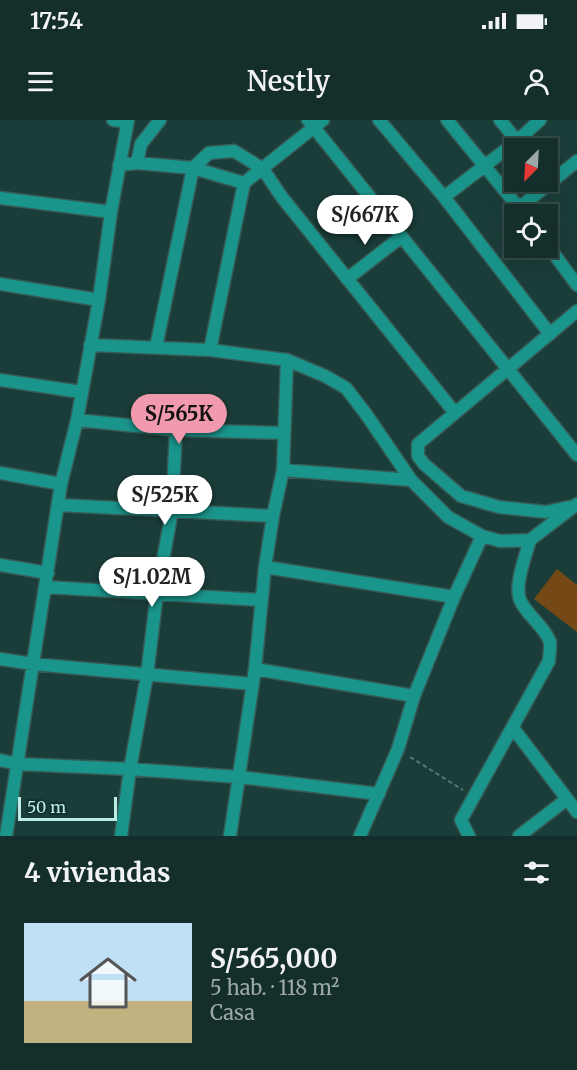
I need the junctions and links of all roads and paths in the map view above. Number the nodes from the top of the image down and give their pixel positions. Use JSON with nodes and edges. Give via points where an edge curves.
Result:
{"nodes":[{"id":1,"x":113,"y":120,"type":"edge"},
{"id":2,"x":160,"y":120,"type":"edge"},
{"id":3,"x":302,"y":120,"type":"edge"},
{"id":4,"x":379,"y":120,"type":"edge"},
{"id":5,"x":447,"y":120,"type":"edge"},
{"id":6,"x":500,"y":120,"type":"edge"},
{"id":7,"x":540,"y":120,"type":"edge"},
{"id":8,"x":128,"y":121,"type":"edge"},
{"id":9,"x":315,"y":122,"type":"edge"},
{"id":10,"x":515,"y":138,"type":"edge"},
{"id":11,"x":520,"y":138,"type":"edge"},
{"id":12,"x":504,"y":150,"type":"edge"},
{"id":13,"x":577,"y":161,"type":"edge"},
{"id":14,"x":137,"y":163,"type":"junction"},
{"id":15,"x":119,"y":165,"type":"junction"},
{"id":16,"x":483,"y":165,"type":"junction"},
{"id":17,"x":193,"y":168,"type":"junction"},
{"id":18,"x":263,"y":169,"type":"junction"},
{"id":19,"x":244,"y":183,"type":"junction"},
{"id":20,"x":444,"y":197,"type":"junction"},
{"id":21,"x":0,"y":198,"type":"edge"},
{"id":22,"x":515,"y":204,"type":"edge"},
{"id":23,"x":530,"y":204,"type":"edge"},
{"id":24,"x":111,"y":212,"type":"junction"},
{"id":25,"x":401,"y":237,"type":"junction"},
{"id":26,"x":557,"y":258,"type":"edge"},
{"id":27,"x":347,"y":279,"type":"junction"},
{"id":28,"x":0,"y":284,"type":"edge"},
{"id":29,"x":577,"y":285,"type":"edge"},
{"id":30,"x":99,"y":300,"type":"junction"},
{"id":31,"x":577,"y":311,"type":"edge"},
{"id":32,"x":550,"y":334,"type":"junction"},
{"id":33,"x":90,"y":345,"type":"junction"},
{"id":34,"x":156,"y":347,"type":"junction"},
{"id":35,"x":210,"y":350,"type":"junction"},
{"id":36,"x":287,"y":360,"type":"junction"},
{"id":37,"x":509,"y":370,"type":"junction"},
{"id":38,"x":0,"y":380,"type":"edge"},
{"id":39,"x":81,"y":392,"type":"junction"},
{"id":40,"x":455,"y":413,"type":"junction"},
{"id":41,"x":76,"y":420,"type":"junction"},
{"id":42,"x":176,"y":430,"type":"junction"},
{"id":43,"x":284,"y":433,"type":"junction"},
{"id":44,"x":577,"y":455,"type":"edge"},
{"id":45,"x":283,"y":470,"type":"junction"},
{"id":46,"x":0,"y":473,"type":"edge"},
{"id":47,"x":411,"y":480,"type":"junction"},
{"id":48,"x":61,"y":483,"type":"junction"},
{"id":49,"x":576,"y":504,"type":"edge"},
{"id":50,"x":58,"y":505,"type":"junction"},
{"id":51,"x":172,"y":511,"type":"junction"},
{"id":52,"x":273,"y":516,"type":"junction"},
{"id":53,"x":482,"y":536,"type":"junction"},
{"id":54,"x":530,"y":540,"type":"junction"},
{"id":55,"x":0,"y":565,"type":"edge"},
{"id":56,"x":265,"y":567,"type":"junction"},
{"id":57,"x":48,"y":573,"type":"junction"},
{"id":58,"x":45,"y":587,"type":"junction"},
{"id":59,"x":157,"y":593,"type":"junction"},
{"id":60,"x":454,"y":597,"type":"junction"},
{"id":61,"x":261,"y":600,"type":"junction"},
{"id":62,"x":0,"y":659,"type":"edge"},
{"id":63,"x":33,"y":664,"type":"junction"},
{"id":64,"x":255,"y":669,"type":"junction"},
{"id":65,"x":147,"y":675,"type":"junction"},
{"id":66,"x":253,"y":684,"type":"junction"},
{"id":67,"x":414,"y":696,"type":"junction"},
{"id":68,"x":513,"y":728,"type":"junction"},
{"id":69,"x":398,"y":749,"type":"junction"},
{"id":70,"x":0,"y":760,"type":"edge"},
{"id":71,"x":18,"y":764,"type":"junction"},
{"id":72,"x":130,"y":769,"type":"junction"},
{"id":73,"x":239,"y":777,"type":"junction"},
{"id":74,"x":380,"y":794,"type":"junction"},
{"id":75,"x":473,"y":797,"type":"junction"},
{"id":76,"x":567,"y":799,"type":"junction"},
{"id":77,"x":577,"y":812,"type":"edge"},
{"id":78,"x":6,"y":836,"type":"edge"},
{"id":79,"x":121,"y":836,"type":"edge"},
{"id":80,"x":230,"y":836,"type":"edge"},
{"id":81,"x":360,"y":836,"type":"edge"},
{"id":82,"x":469,"y":836,"type":"edge"},
{"id":83,"x":519,"y":836,"type":"edge"}],
"edges":[{"from":1,"to":8,"type":"street"},
{"from":2,"to":14,"type":"street","via":[[141,144]]},
{"from":3,"to":9,"type":"street"},
{"from":4,"to":20,"type":"street"},
{"from":5,"to":16,"type":"street"},
{"from":6,"to":10,"type":"street"},
{"from":7,"to":11,"type":"street"},
{"from":8,"to":15,"type":"street"},
{"from":9,"to":18,"type":"street"},
{"from":9,"to":25,"type":"street"},
{"from":12,"to":16,"type":"street"},
{"from":13,"to":23,"type":"street"},
{"from":14,"to":15,"type":"street"},
{"from":14,"to":17,"type":"street"},
{"from":15,"to":24,"type":"street"},
{"from":16,"to":20,"type":"street"},
{"from":16,"to":22,"type":"street"},
{"from":17,"to":18,"type":"street","via":[[209,153],[234,151]]},
{"from":17,"to":19,"type":"street"},
{"from":17,"to":34,"type":"street"},
{"from":18,"to":19,"type":"street"},
{"from":18,"to":27,"type":"street"},
{"from":19,"to":35,"type":"street"},
{"from":20,"to":32,"type":"street"},
{"from":21,"to":24,"type":"street"},
{"from":24,"to":30,"type":"street"},
{"from":25,"to":27,"type":"street"},
{"from":25,"to":37,"type":"street"},
{"from":26,"to":29,"type":"street"},
{"from":27,"to":40,"type":"street"},
{"from":28,"to":30,"type":"street"},
{"from":30,"to":33,"type":"street"},
{"from":31,"to":32,"type":"street"},
{"from":32,"to":37,"type":"street"},
{"from":33,"to":34,"type":"street"},
{"from":33,"to":39,"type":"street"},
{"from":34,"to":35,"type":"street"},
{"from":35,"to":36,"type":"street"},
{"from":36,"to":43,"type":"street"},
{"from":36,"to":47,"type":"street","via":[[346,388]]},
{"from":37,"to":40,"type":"street"},
{"from":37,"to":44,"type":"street"},
{"from":38,"to":39,"type":"street"},
{"from":39,"to":41,"type":"street"},
{"from":40,"to":49,"type":"street","via":[[417,449],[424,464],[461,496],[499,507],[546,512]]},
{"from":41,"to":42,"type":"street"},
{"from":41,"to":48,"type":"street"},
{"from":42,"to":43,"type":"street"},
{"from":42,"to":51,"type":"street"},
{"from":43,"to":45,"type":"street"},
{"from":45,"to":47,"type":"street"},
{"from":45,"to":52,"type":"street"},
{"from":46,"to":48,"type":"street"},
{"from":47,"to":53,"type":"street","via":[[448,517]]},
{"from":48,"to":50,"type":"street"},
{"from":49,"to":54,"type":"street"},
{"from":50,"to":51,"type":"street"},
{"from":50,"to":57,"type":"street"},
{"from":51,"to":52,"type":"street"},
{"from":51,"to":59,"type":"street"},
{"from":52,"to":56,"type":"street"},
{"from":53,"to":54,"type":"street","via":[[500,541]]},
{"from":53,"to":60,"type":"street"},
{"from":54,"to":68,"type":"street","via":[[520,575],[519,598],[550,643],[549,661]]},
{"from":55,"to":57,"type":"street"},
{"from":56,"to":60,"type":"street"},
{"from":56,"to":61,"type":"street"},
{"from":57,"to":58,"type":"street"},
{"from":58,"to":59,"type":"street"},
{"from":58,"to":63,"type":"street"},
{"from":59,"to":61,"type":"street"},
{"from":59,"to":65,"type":"street"},
{"from":60,"to":67,"type":"street"},
{"from":61,"to":64,"type":"street"},
{"from":62,"to":63,"type":"street"},
{"from":63,"to":65,"type":"street"},
{"from":63,"to":71,"type":"street"},
{"from":64,"to":66,"type":"street"},
{"from":64,"to":67,"type":"street"},
{"from":65,"to":66,"type":"street"},
{"from":65,"to":72,"type":"street"},
{"from":66,"to":73,"type":"street"},
{"from":67,"to":69,"type":"street"},
{"from":68,"to":75,"type":"street"},
{"from":68,"to":76,"type":"street"},
{"from":69,"to":74,"type":"street"},
{"from":69,"to":75,"type":"path"},
{"from":70,"to":71,"type":"street"},
{"from":71,"to":72,"type":"street"},
{"from":71,"to":78,"type":"street"},
{"from":72,"to":73,"type":"street"},
{"from":72,"to":79,"type":"street"},
{"from":73,"to":74,"type":"street"},
{"from":73,"to":80,"type":"street"},
{"from":74,"to":81,"type":"street"},
{"from":75,"to":82,"type":"street","via":[[461,820]]},
{"from":76,"to":77,"type":"street"},
{"from":76,"to":83,"type":"street"}]}
